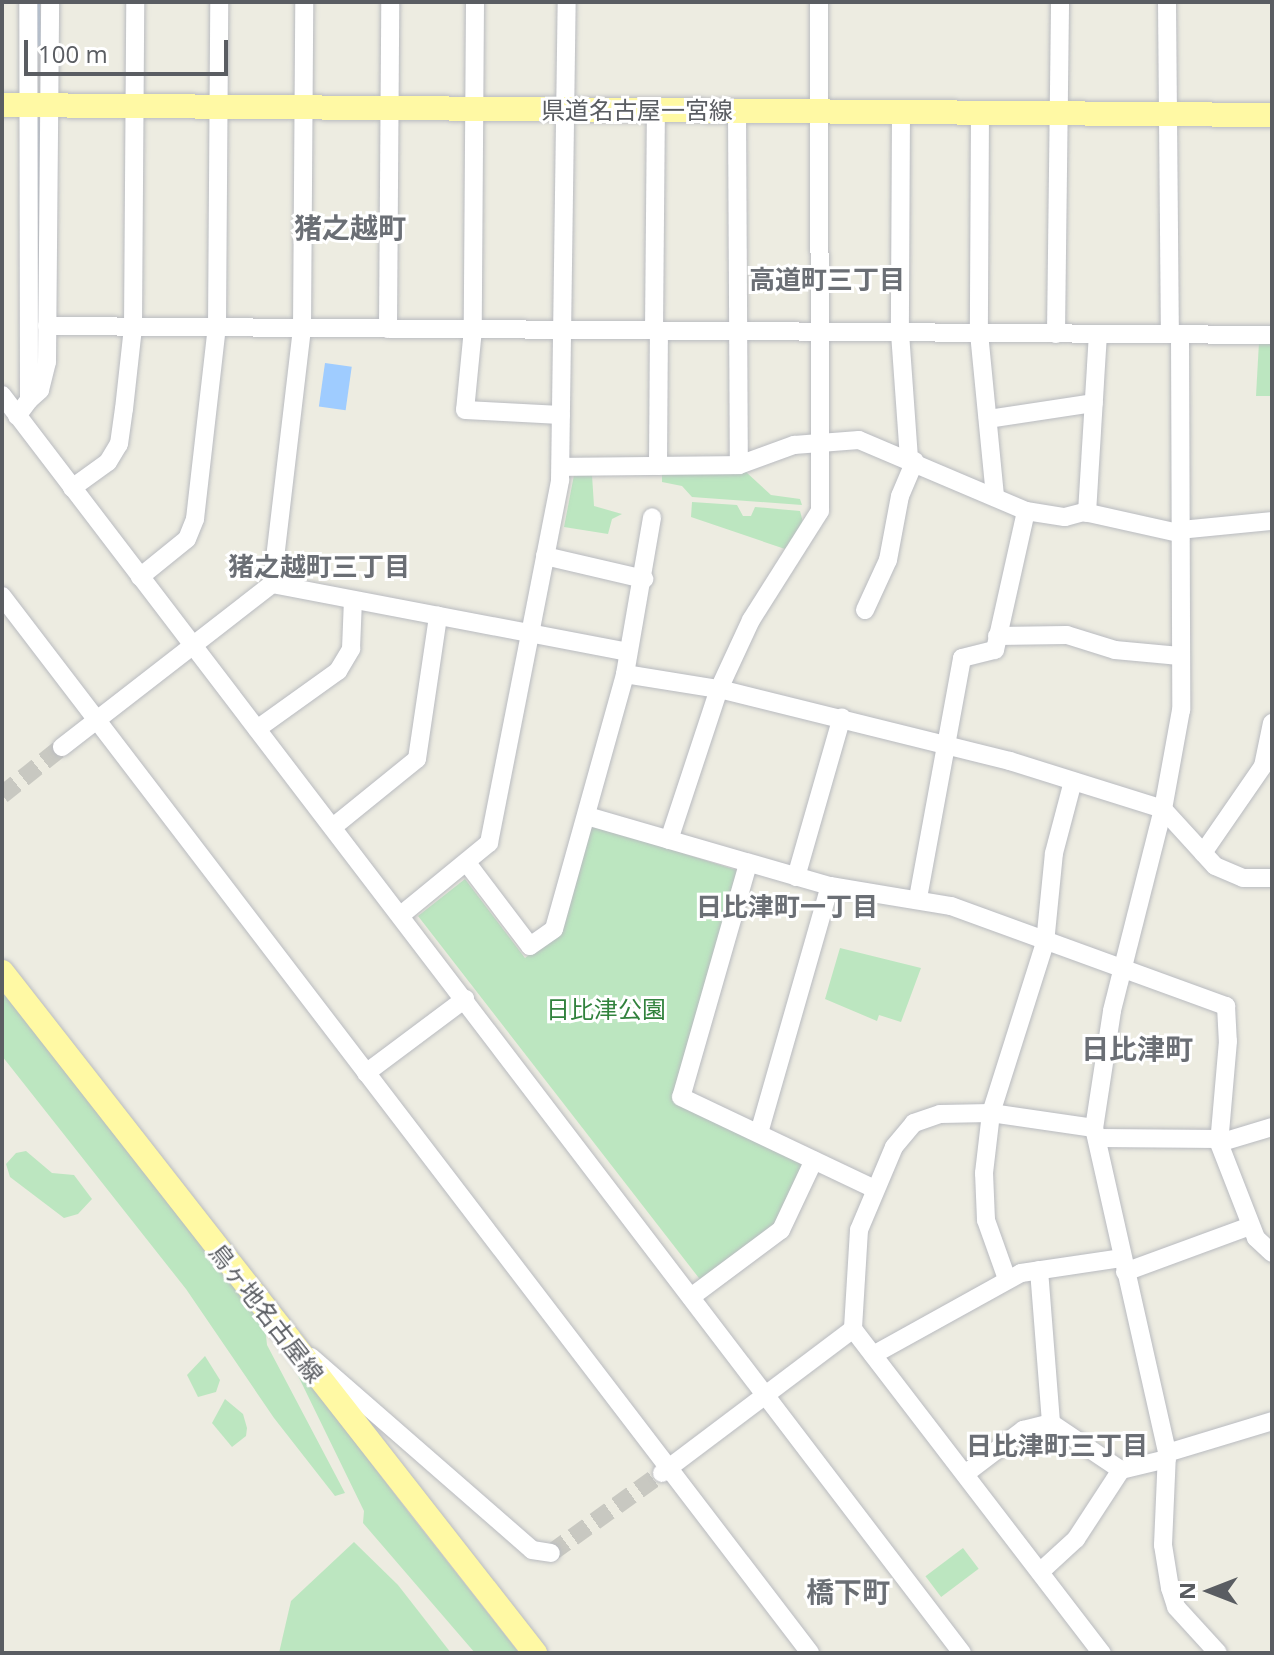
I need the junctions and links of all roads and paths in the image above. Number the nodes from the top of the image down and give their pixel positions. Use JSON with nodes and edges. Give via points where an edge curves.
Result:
{"nodes":[{"id":1,"x":28,"y":2,"type":"edge"},
{"id":2,"x":50,"y":2,"type":"edge"},
{"id":3,"x":135,"y":2,"type":"edge"},
{"id":4,"x":219,"y":2,"type":"edge"},
{"id":5,"x":304,"y":2,"type":"edge"},
{"id":6,"x":390,"y":2,"type":"edge"},
{"id":7,"x":475,"y":2,"type":"edge"},
{"id":8,"x":567,"y":2,"type":"edge"},
{"id":9,"x":819,"y":2,"type":"edge"},
{"id":10,"x":1060,"y":2,"type":"edge"},
{"id":11,"x":1167,"y":2,"type":"edge"},
{"id":12,"x":2,"y":105,"type":"edge"},
{"id":13,"x":39,"y":105,"type":"junction"},
{"id":14,"x":133,"y":106,"type":"junction"},
{"id":15,"x":219,"y":106,"type":"junction"},
{"id":16,"x":304,"y":107,"type":"junction"},
{"id":17,"x":389,"y":108,"type":"junction"},
{"id":18,"x":474,"y":108,"type":"junction"},
{"id":19,"x":566,"y":109,"type":"junction"},
{"id":20,"x":656,"y":110,"type":"junction"},
{"id":21,"x":737,"y":110,"type":"junction"},
{"id":22,"x":819,"y":111,"type":"junction"},
{"id":23,"x":901,"y":112,"type":"junction"},
{"id":24,"x":980,"y":112,"type":"junction"},
{"id":25,"x":1059,"y":113,"type":"junction"},
{"id":26,"x":1168,"y":114,"type":"junction"},
{"id":27,"x":1272,"y":115,"type":"edge"},
{"id":28,"x":47,"y":326,"type":"junction"},
{"id":29,"x":133,"y":327,"type":"junction"},
{"id":30,"x":217,"y":327,"type":"junction"},
{"id":31,"x":302,"y":328,"type":"junction"},
{"id":32,"x":388,"y":329,"type":"junction"},
{"id":33,"x":473,"y":329,"type":"junction"},
{"id":34,"x":562,"y":330,"type":"junction"},
{"id":35,"x":657,"y":331,"type":"junction"},
{"id":36,"x":736,"y":331,"type":"junction"},
{"id":37,"x":818,"y":332,"type":"junction"},
{"id":38,"x":900,"y":333,"type":"junction"},
{"id":39,"x":979,"y":333,"type":"junction"},
{"id":40,"x":1056,"y":334,"type":"junction"},
{"id":41,"x":1098,"y":334,"type":"junction"},
{"id":42,"x":1175,"y":334,"type":"junction"},
{"id":43,"x":1272,"y":335,"type":"edge"},
{"id":44,"x":2,"y":395,"type":"edge"},
{"id":45,"x":29,"y":400,"type":"junction"},
{"id":46,"x":1094,"y":403,"type":"junction"},
{"id":47,"x":561,"y":415,"type":"junction"},
{"id":48,"x":17,"y":416,"type":"junction"},
{"id":49,"x":988,"y":419,"type":"junction"},
{"id":50,"x":818,"y":443,"type":"junction"},
{"id":51,"x":912,"y":460,"type":"junction"},
{"id":52,"x":739,"y":465,"type":"junction"},
{"id":53,"x":658,"y":466,"type":"junction"},
{"id":54,"x":561,"y":467,"type":"junction"},
{"id":55,"x":72,"y":488,"type":"junction"},
{"id":56,"x":995,"y":497,"type":"junction"},
{"id":57,"x":1026,"y":511,"type":"junction"},
{"id":58,"x":1087,"y":513,"type":"junction"},
{"id":59,"x":652,"y":517,"type":"dead end"},
{"id":60,"x":1272,"y":521,"type":"edge"},
{"id":61,"x":1180,"y":531,"type":"junction"},
{"id":62,"x":545,"y":556,"type":"junction"},
{"id":63,"x":140,"y":577,"type":"junction"},
{"id":64,"x":644,"y":579,"type":"junction"},
{"id":65,"x":272,"y":584,"type":"junction"},
{"id":66,"x":2,"y":596,"type":"edge"},
{"id":67,"x":353,"y":600,"type":"junction"},
{"id":68,"x":865,"y":610,"type":"dead end"},
{"id":69,"x":438,"y":616,"type":"junction"},
{"id":70,"x":530,"y":633,"type":"junction"},
{"id":71,"x":997,"y":636,"type":"junction"},
{"id":72,"x":193,"y":645,"type":"junction"},
{"id":73,"x":628,"y":652,"type":"junction"},
{"id":74,"x":1180,"y":656,"type":"junction"},
{"id":75,"x":625,"y":674,"type":"junction"},
{"id":76,"x":719,"y":689,"type":"junction"},
{"id":77,"x":842,"y":717,"type":"junction"},
{"id":78,"x":97,"y":718,"type":"junction"},
{"id":79,"x":1272,"y":723,"type":"edge"},
{"id":80,"x":257,"y":729,"type":"junction"},
{"id":81,"x":945,"y":745,"type":"junction"},
{"id":82,"x":62,"y":747,"type":"tunnel mouth"},
{"id":83,"x":1073,"y":781,"type":"junction"},
{"id":84,"x":1163,"y":809,"type":"junction"},
{"id":85,"x":587,"y":816,"type":"junction"},
{"id":86,"x":333,"y":827,"type":"junction"},
{"id":87,"x":669,"y":840,"type":"junction"},
{"id":88,"x":1203,"y":853,"type":"junction"},
{"id":89,"x":467,"y":863,"type":"junction"},
{"id":90,"x":748,"y":864,"type":"junction"},
{"id":91,"x":796,"y":877,"type":"junction"},
{"id":92,"x":1272,"y":878,"type":"edge"},
{"id":93,"x":830,"y":886,"type":"junction"},
{"id":94,"x":918,"y":898,"type":"junction"},
{"id":95,"x":401,"y":915,"type":"junction"},
{"id":96,"x":1045,"y":943,"type":"junction"},
{"id":97,"x":1123,"y":971,"type":"junction"},
{"id":98,"x":2,"y":972,"type":"edge"},
{"id":99,"x":465,"y":999,"type":"junction"},
{"id":100,"x":366,"y":1073,"type":"junction"},
{"id":101,"x":991,"y":1113,"type":"junction"},
{"id":102,"x":1272,"y":1127,"type":"edge"},
{"id":103,"x":759,"y":1133,"type":"junction"},
{"id":104,"x":1097,"y":1133,"type":"junction"},
{"id":105,"x":1219,"y":1141,"type":"junction"},
{"id":106,"x":814,"y":1160,"type":"junction"},
{"id":107,"x":875,"y":1189,"type":"junction"},
{"id":108,"x":1250,"y":1226,"type":"junction"},
{"id":109,"x":1272,"y":1253,"type":"edge"},
{"id":110,"x":1123,"y":1265,"type":"junction"},
{"id":111,"x":1039,"y":1270,"type":"junction"},
{"id":112,"x":1007,"y":1279,"type":"junction"},
{"id":113,"x":691,"y":1297,"type":"junction"},
{"id":114,"x":853,"y":1329,"type":"junction"},
{"id":115,"x":285,"y":1336,"type":"junction"},
{"id":116,"x":873,"y":1355,"type":"junction"},
{"id":117,"x":765,"y":1394,"type":"junction"},
{"id":118,"x":1272,"y":1421,"type":"edge"},
{"id":119,"x":1051,"y":1423,"type":"junction"},
{"id":120,"x":1167,"y":1456,"type":"junction"},
{"id":121,"x":666,"y":1470,"type":"junction"},
{"id":122,"x":1121,"y":1470,"type":"junction"},
{"id":123,"x":965,"y":1474,"type":"junction"},
{"id":124,"x":551,"y":1553,"type":"dead end"},
{"id":125,"x":1040,"y":1572,"type":"junction"},
{"id":126,"x":535,"y":1653,"type":"edge"},
{"id":127,"x":810,"y":1653,"type":"edge"},
{"id":128,"x":962,"y":1653,"type":"edge"},
{"id":129,"x":1102,"y":1653,"type":"edge"},
{"id":130,"x":1218,"y":1653,"type":"edge"}],
"edges":[{"from":1,"to":13,"type":"street"},
{"from":2,"to":13,"type":"street"},
{"from":3,"to":14,"type":"street"},
{"from":4,"to":15,"type":"street"},
{"from":5,"to":16,"type":"street"},
{"from":6,"to":17,"type":"street"},
{"from":7,"to":18,"type":"street"},
{"from":8,"to":19,"type":"street"},
{"from":9,"to":22,"type":"street"},
{"from":10,"to":25,"type":"street"},
{"from":11,"to":26,"type":"street"},
{"from":12,"to":13,"type":"main road","name":"県道名古屋一宮線"},
{"from":13,"to":14,"type":"main road","name":"県道名古屋一宮線"},
{"from":13,"to":28,"type":"street"},
{"from":13,"to":45,"type":"street"},
{"from":14,"to":15,"type":"main road","name":"県道名古屋一宮線"},
{"from":14,"to":29,"type":"street"},
{"from":15,"to":16,"type":"main road","name":"県道名古屋一宮線"},
{"from":15,"to":30,"type":"street"},
{"from":16,"to":17,"type":"main road","name":"県道名古屋一宮線"},
{"from":16,"to":31,"type":"street"},
{"from":17,"to":18,"type":"main road","name":"県道名古屋一宮線"},
{"from":17,"to":32,"type":"street"},
{"from":18,"to":19,"type":"main road","name":"県道名古屋一宮線"},
{"from":18,"to":33,"type":"street"},
{"from":19,"to":20,"type":"main road","name":"県道名古屋一宮線"},
{"from":19,"to":34,"type":"street"},
{"from":20,"to":21,"type":"main road","name":"県道名古屋一宮線"},
{"from":20,"to":35,"type":"street"},
{"from":21,"to":22,"type":"main road","name":"県道名古屋一宮線"},
{"from":21,"to":36,"type":"street"},
{"from":22,"to":23,"type":"main road","name":"県道名古屋一宮線"},
{"from":22,"to":37,"type":"street"},
{"from":23,"to":24,"type":"main road","name":"県道名古屋一宮線"},
{"from":23,"to":38,"type":"street"},
{"from":24,"to":25,"type":"main road","name":"県道名古屋一宮線"},
{"from":24,"to":39,"type":"street"},
{"from":25,"to":26,"type":"main road","name":"県道名古屋一宮線"},
{"from":25,"to":40,"type":"street"},
{"from":26,"to":27,"type":"main road","name":"県道名古屋一宮線"},
{"from":26,"to":42,"type":"street"},
{"from":28,"to":29,"type":"street"},
{"from":28,"to":45,"type":"street","via":[[47,362],[40,390]]},
{"from":29,"to":30,"type":"street"},
{"from":29,"to":55,"type":"street","via":[[119,444],[108,462]]},
{"from":30,"to":31,"type":"street"},
{"from":30,"to":63,"type":"street","via":[[193,530]]},
{"from":31,"to":32,"type":"street"},
{"from":31,"to":65,"type":"street"},
{"from":32,"to":33,"type":"street"},
{"from":33,"to":34,"type":"street"},
{"from":33,"to":47,"type":"street","via":[[465,410]]},
{"from":34,"to":35,"type":"street"},
{"from":34,"to":47,"type":"street"},
{"from":35,"to":36,"type":"street"},
{"from":35,"to":53,"type":"street"},
{"from":36,"to":37,"type":"street"},
{"from":36,"to":52,"type":"street"},
{"from":37,"to":38,"type":"street"},
{"from":37,"to":50,"type":"street"},
{"from":38,"to":39,"type":"street"},
{"from":38,"to":51,"type":"street"},
{"from":39,"to":40,"type":"street"},
{"from":39,"to":49,"type":"street"},
{"from":40,"to":41,"type":"street"},
{"from":41,"to":42,"type":"street"},
{"from":41,"to":46,"type":"street"},
{"from":42,"to":43,"type":"street"},
{"from":42,"to":61,"type":"street"},
{"from":44,"to":48,"type":"street"},
{"from":45,"to":48,"type":"street"},
{"from":46,"to":49,"type":"street"},
{"from":46,"to":58,"type":"street"},
{"from":47,"to":54,"type":"street"},
{"from":48,"to":55,"type":"street"},
{"from":49,"to":56,"type":"street"},
{"from":50,"to":51,"type":"street","via":[[859,440]]},
{"from":50,"to":52,"type":"street","via":[[767,452]]},
{"from":50,"to":76,"type":"street","via":[[822,496],[814,527],[751,620]]},
{"from":51,"to":56,"type":"street"},
{"from":51,"to":68,"type":"street","via":[[888,560]]},
{"from":52,"to":53,"type":"street"},
{"from":53,"to":54,"type":"street"},
{"from":54,"to":62,"type":"street"},
{"from":55,"to":63,"type":"street"},
{"from":56,"to":57,"type":"street"},
{"from":57,"to":58,"type":"street","via":[[1065,517]]},
{"from":57,"to":71,"type":"street"},
{"from":58,"to":61,"type":"street"},
{"from":59,"to":64,"type":"street"},
{"from":60,"to":61,"type":"street"},
{"from":61,"to":74,"type":"street"},
{"from":62,"to":64,"type":"street"},
{"from":62,"to":70,"type":"street"},
{"from":63,"to":72,"type":"street"},
{"from":64,"to":73,"type":"street"},
{"from":65,"to":67,"type":"street"},
{"from":65,"to":72,"type":"street"},
{"from":66,"to":78,"type":"street"},
{"from":67,"to":69,"type":"street"},
{"from":67,"to":80,"type":"street","via":[[351,649],[338,671]]},
{"from":69,"to":70,"type":"street"},
{"from":69,"to":86,"type":"street","via":[[417,759]]},
{"from":70,"to":73,"type":"street"},
{"from":70,"to":89,"type":"street","via":[[491,836]]},
{"from":71,"to":74,"type":"street","via":[[1067,635],[1115,650]]},
{"from":71,"to":81,"type":"street","via":[[995,650],[962,658]]},
{"from":72,"to":78,"type":"street"},
{"from":72,"to":80,"type":"street"},
{"from":73,"to":75,"type":"street"},
{"from":74,"to":84,"type":"street","via":[[1181,710]]},
{"from":75,"to":76,"type":"street"},
{"from":75,"to":85,"type":"street"},
{"from":76,"to":77,"type":"street"},
{"from":76,"to":87,"type":"street"},
{"from":77,"to":81,"type":"street"},
{"from":77,"to":91,"type":"street"},
{"from":78,"to":82,"type":"street"},
{"from":78,"to":100,"type":"street"},
{"from":79,"to":88,"type":"street","via":[[1263,766]]},
{"from":80,"to":86,"type":"street"},
{"from":81,"to":83,"type":"street"},
{"from":81,"to":94,"type":"street"},
{"from":83,"to":84,"type":"street"},
{"from":83,"to":96,"type":"street","via":[[1054,853]]},
{"from":84,"to":88,"type":"street"},
{"from":84,"to":97,"type":"street"},
{"from":85,"to":87,"type":"street"},
{"from":85,"to":89,"type":"street","via":[[554,929],[530,946]]},
{"from":86,"to":95,"type":"street"},
{"from":87,"to":90,"type":"street"},
{"from":88,"to":92,"type":"street","via":[[1229,873]]},
{"from":89,"to":95,"type":"street"},
{"from":90,"to":91,"type":"street"},
{"from":90,"to":103,"type":"street","via":[[681,1097]]},
{"from":91,"to":93,"type":"street"},
{"from":93,"to":94,"type":"street"},
{"from":93,"to":103,"type":"street"},
{"from":94,"to":96,"type":"street"},
{"from":95,"to":99,"type":"street"},
{"from":96,"to":97,"type":"street"},
{"from":96,"to":101,"type":"street"},
{"from":97,"to":104,"type":"street"},
{"from":97,"to":105,"type":"street","via":[[1226,1006]]},
{"from":98,"to":115,"type":"main road","name":"鳥ヶ地名古屋線"},
{"from":99,"to":100,"type":"street"},
{"from":99,"to":113,"type":"street"},
{"from":100,"to":121,"type":"street"},
{"from":101,"to":104,"type":"street"},
{"from":101,"to":107,"type":"street","via":[[940,1114],[914,1123],[894,1147]]},
{"from":101,"to":112,"type":"street","via":[[984,1173],[986,1220]]},
{"from":102,"to":105,"type":"street"},
{"from":103,"to":106,"type":"street"},
{"from":104,"to":105,"type":"street"},
{"from":104,"to":110,"type":"street"},
{"from":105,"to":108,"type":"street"},
{"from":106,"to":107,"type":"street"},
{"from":106,"to":113,"type":"street","via":[[781,1230]]},
{"from":107,"to":114,"type":"street","via":[[859,1230]]},
{"from":108,"to":109,"type":"street"},
{"from":108,"to":110,"type":"street","via":[[1185,1254]]},
{"from":110,"to":111,"type":"street"},
{"from":110,"to":120,"type":"street"},
{"from":111,"to":112,"type":"street"},
{"from":111,"to":119,"type":"street"},
{"from":112,"to":116,"type":"street"},
{"from":113,"to":117,"type":"street"},
{"from":114,"to":116,"type":"street"},
{"from":114,"to":117,"type":"street"},
{"from":115,"to":124,"type":"street","via":[[363,1397],[532,1550]]},
{"from":115,"to":126,"type":"main road","name":"鳥ヶ地名古屋線"},
{"from":116,"to":123,"type":"street"},
{"from":117,"to":121,"type":"street"},
{"from":117,"to":128,"type":"street"},
{"from":118,"to":120,"type":"street"},
{"from":119,"to":122,"type":"street"},
{"from":119,"to":123,"type":"street","via":[[1023,1430]]},
{"from":120,"to":122,"type":"street"},
{"from":120,"to":130,"type":"street","via":[[1163,1545],[1170,1588],[1176,1607]]},
{"from":121,"to":127,"type":"street"},
{"from":122,"to":125,"type":"street","via":[[1076,1539]]},
{"from":123,"to":125,"type":"street"},
{"from":125,"to":129,"type":"street"}]}
